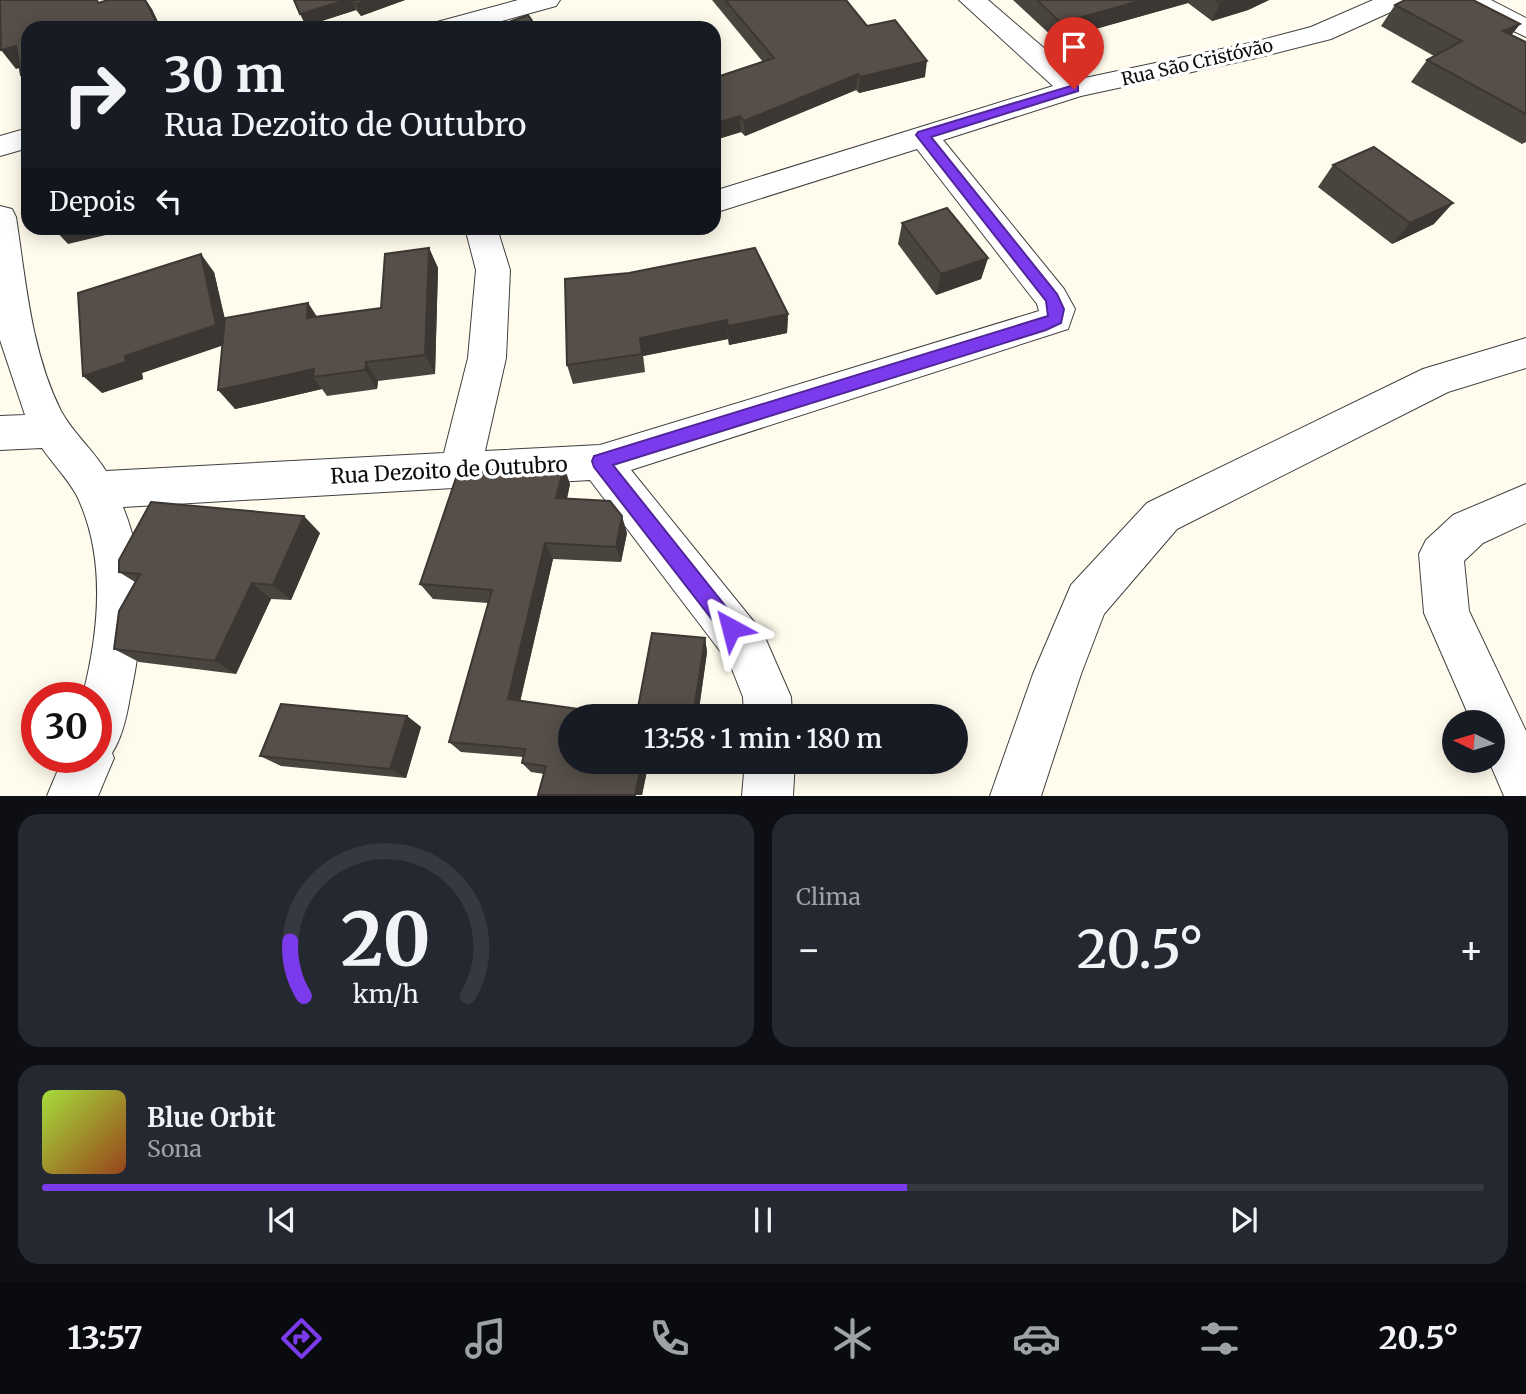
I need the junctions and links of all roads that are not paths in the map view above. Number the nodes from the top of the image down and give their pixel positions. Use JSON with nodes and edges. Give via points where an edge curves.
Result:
{"nodes":[{"id":1,"x":547,"y":0,"type":"edge"},
{"id":2,"x":972,"y":0,"type":"edge"},
{"id":3,"x":1395,"y":0,"type":"edge"},
{"id":4,"x":1471,"y":0,"type":"edge"},
{"id":5,"x":471,"y":21,"type":"edge"},
{"id":6,"x":1526,"y":29,"type":"edge"},
{"id":7,"x":1074,"y":89,"type":"junction"},
{"id":8,"x":923,"y":135,"type":"junction"},
{"id":9,"x":21,"y":140,"type":"edge"},
{"id":10,"x":0,"y":146,"type":"edge"},
{"id":11,"x":721,"y":200,"type":"edge"},
{"id":12,"x":0,"y":217,"type":"edge"},
{"id":13,"x":483,"y":235,"type":"edge"},
{"id":14,"x":1526,"y":353,"type":"edge"},
{"id":15,"x":52,"y":431,"type":"junction"},
{"id":16,"x":0,"y":433,"type":"edge"},
{"id":17,"x":600,"y":461,"type":"junction"},
{"id":18,"x":460,"y":470,"type":"junction"},
{"id":19,"x":96,"y":490,"type":"junction"},
{"id":20,"x":1526,"y":503,"type":"edge"},
{"id":21,"x":112,"y":682,"type":"edge"},
{"id":22,"x":767,"y":704,"type":"edge"},
{"id":23,"x":82,"y":773,"type":"edge"},
{"id":24,"x":769,"y":774,"type":"edge"},
{"id":25,"x":1526,"y":787,"type":"edge"},
{"id":26,"x":72,"y":796,"type":"edge"},
{"id":27,"x":767,"y":796,"type":"edge"},
{"id":28,"x":1015,"y":796,"type":"edge"}],
"edges":[{"from":1,"to":5,"type":"street"},
{"from":2,"to":7,"type":"street"},
{"from":3,"to":7,"type":"street","name":"Rua São Cristóvão","via":[[1321,33]]},
{"from":4,"to":6,"type":"street"},
{"from":7,"to":8,"type":"street","name":"Rua São Cristóvão"},
{"from":8,"to":11,"type":"street","name":"Rua São Cristóvão"},
{"from":8,"to":17,"type":"street","name":"Rua Dezoito de Outubro","via":[[1052,298],[1055,319]]},
{"from":9,"to":10,"type":"street"},
{"from":12,"to":15,"type":"street","via":[[19,349]]},
{"from":13,"to":18,"type":"street","via":[[493,270],[486,358]]},
{"from":14,"to":28,"type":"street","via":[[1436,380],[1162,516],[1087,600]]},
{"from":15,"to":16,"type":"street"},
{"from":15,"to":19,"type":"street"},
{"from":17,"to":18,"type":"street","name":"Rua Dezoito de Outubro"},
{"from":17,"to":22,"type":"street","via":[[747,649]]},
{"from":18,"to":19,"type":"street","name":"Rua Dezoito de Outubro"},
{"from":19,"to":21,"type":"street","via":[[120,569],[121,620]]},
{"from":20,"to":25,"type":"street","via":[[1468,529],[1441,554],[1447,613]]},
{"from":23,"to":26,"type":"street"},
{"from":24,"to":27,"type":"street"}]}
